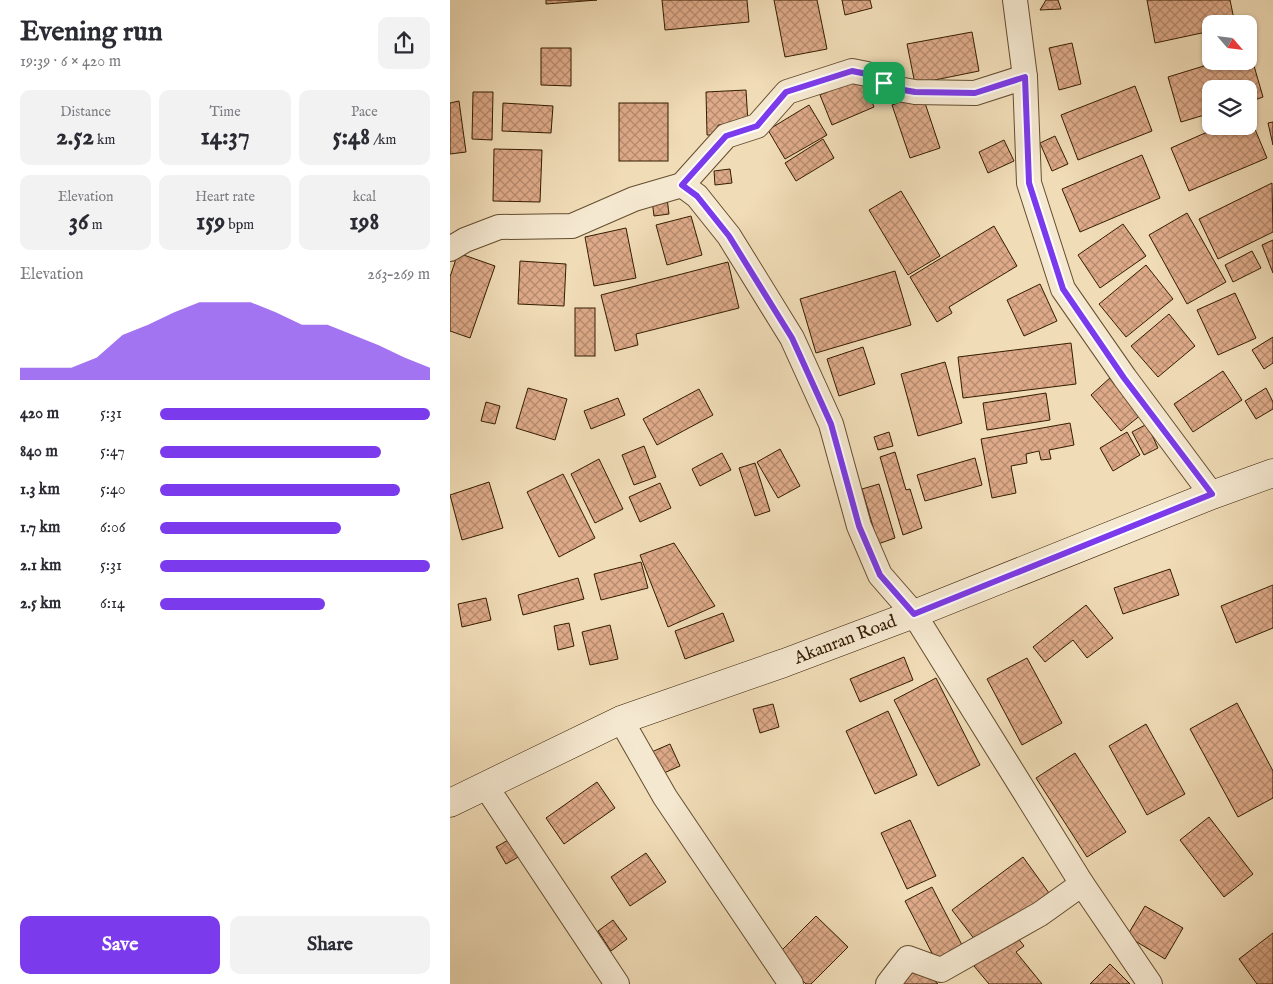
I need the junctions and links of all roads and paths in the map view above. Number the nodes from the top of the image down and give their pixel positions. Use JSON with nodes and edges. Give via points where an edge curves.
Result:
{"nodes":[{"id":1,"x":1014,"y":0,"type":"edge"},
{"id":2,"x":1025,"y":77,"type":"junction"},
{"id":3,"x":682,"y":185,"type":"junction"},
{"id":4,"x":450,"y":249,"type":"edge"},
{"id":5,"x":1273,"y":473,"type":"edge"},
{"id":6,"x":1212,"y":494,"type":"junction"},
{"id":7,"x":914,"y":614,"type":"junction"},
{"id":8,"x":621,"y":720,"type":"junction"},
{"id":9,"x":485,"y":785,"type":"junction"},
{"id":10,"x":450,"y":804,"type":"edge"},
{"id":11,"x":1082,"y":884,"type":"junction"},
{"id":12,"x":617,"y":984,"type":"edge"},
{"id":13,"x":790,"y":984,"type":"edge"},
{"id":14,"x":888,"y":984,"type":"edge"},
{"id":15,"x":1150,"y":984,"type":"edge"}],
"edges":[{"from":1,"to":2,"type":"street"},
{"from":2,"to":3,"type":"street","via":[[975,93],[915,92],[898,89],[867,74],[852,71],[786,92],[757,126],[726,136]]},
{"from":2,"to":6,"type":"street","via":[[1029,183],[1063,289],[1124,378]]},
{"from":3,"to":4,"type":"street","via":[[634,199],[572,226],[499,227]]},
{"from":3,"to":7,"type":"street","via":[[697,196],[729,236],[792,338],[831,424],[859,526],[880,575]]},
{"from":5,"to":6,"type":"main road","name":"Akanran Road"},
{"from":6,"to":7,"type":"main road","name":"Akanran Road"},
{"from":7,"to":8,"type":"main road","name":"Akanran Road"},
{"from":7,"to":11,"type":"street"},
{"from":8,"to":9,"type":"main road","name":"Akanran Road"},
{"from":8,"to":13,"type":"street","via":[[665,797]]},
{"from":9,"to":10,"type":"main road","name":"Akanran Road"},
{"from":9,"to":12,"type":"street"},
{"from":11,"to":14,"type":"street","via":[[1040,914],[941,970],[908,958]]},
{"from":11,"to":15,"type":"street"}]}
